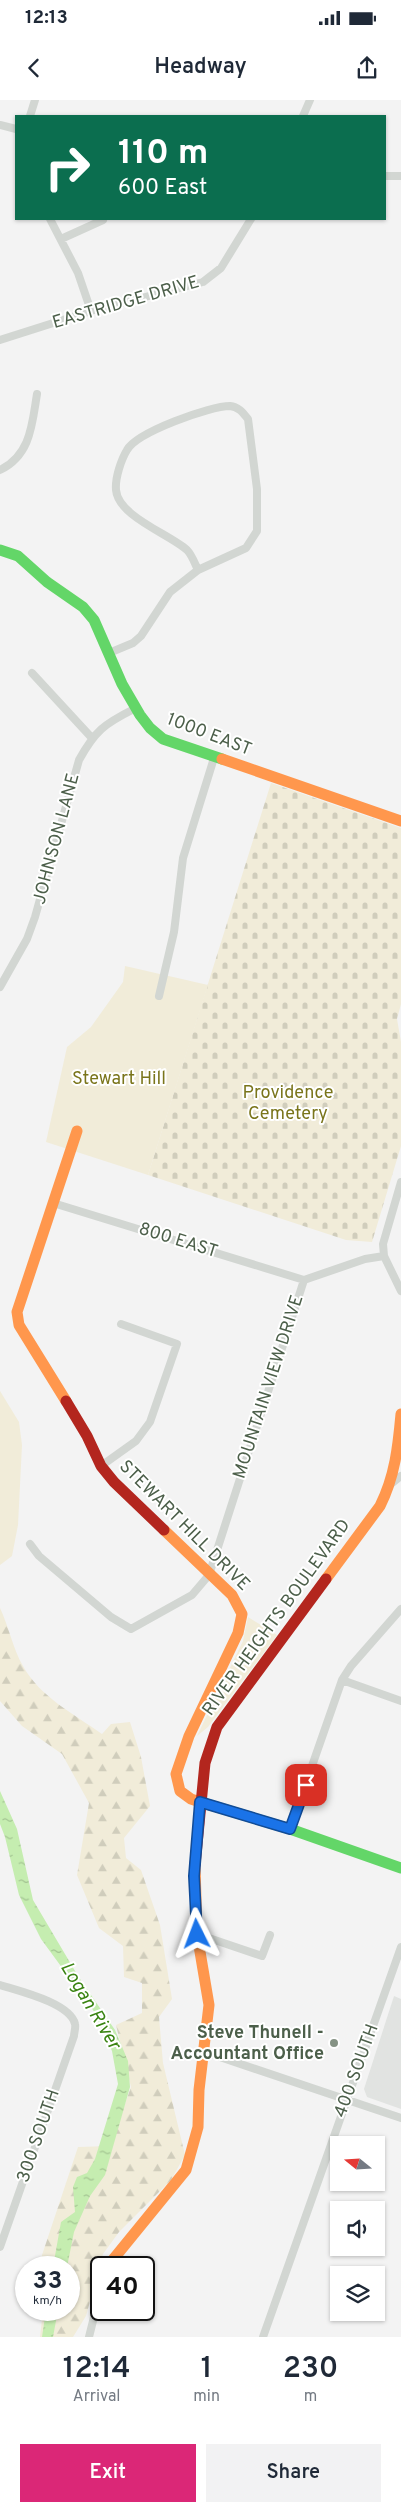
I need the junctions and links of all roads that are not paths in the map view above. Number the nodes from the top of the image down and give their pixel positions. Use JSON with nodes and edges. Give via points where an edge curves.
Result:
{"nodes":[{"id":1,"x":35,"y":100,"type":"edge"},
{"id":2,"x":310,"y":100,"type":"edge"},
{"id":3,"x":30,"y":115,"type":"edge"},
{"id":4,"x":304,"y":115,"type":"edge"},
{"id":5,"x":0,"y":125,"type":"edge"},
{"id":6,"x":15,"y":129,"type":"edge"},
{"id":7,"x":386,"y":176,"type":"edge"},
{"id":8,"x":401,"y":176,"type":"edge"},
{"id":9,"x":51,"y":220,"type":"edge"},
{"id":10,"x":103,"y":220,"type":"edge"},
{"id":11,"x":250,"y":220,"type":"edge"},
{"id":12,"x":61,"y":239,"type":"junction"},
{"id":13,"x":91,"y":311,"type":"junction"},
{"id":14,"x":0,"y":339,"type":"edge"},
{"id":15,"x":37,"y":394,"type":"dead end"},
{"id":16,"x":0,"y":470,"type":"edge"},
{"id":17,"x":0,"y":550,"type":"edge"},
{"id":18,"x":198,"y":570,"type":"junction"},
{"id":19,"x":109,"y":653,"type":"junction"},
{"id":20,"x":32,"y":673,"type":"dead end"},
{"id":21,"x":134,"y":709,"type":"junction"},
{"id":22,"x":91,"y":737,"type":"junction"},
{"id":23,"x":214,"y":758,"type":"junction"},
{"id":24,"x":401,"y":821,"type":"edge"},
{"id":25,"x":0,"y":987,"type":"edge"},
{"id":26,"x":159,"y":996,"type":"dead end"},
{"id":27,"x":77,"y":1131,"type":"dead end"},
{"id":28,"x":401,"y":1182,"type":"edge"},
{"id":29,"x":53,"y":1203,"type":"junction"},
{"id":30,"x":384,"y":1256,"type":"junction"},
{"id":31,"x":304,"y":1280,"type":"junction"},
{"id":32,"x":401,"y":1291,"type":"edge"},
{"id":33,"x":121,"y":1324,"type":"dead end"},
{"id":34,"x":401,"y":1414,"type":"edge"},
{"id":35,"x":101,"y":1466,"type":"junction"},
{"id":36,"x":397,"y":1480,"type":"edge"},
{"id":37,"x":30,"y":1544,"type":"dead end"},
{"id":38,"x":209,"y":1575,"type":"junction"},
{"id":39,"x":401,"y":1608,"type":"edge"},
{"id":40,"x":342,"y":1680,"type":"junction"},
{"id":41,"x":401,"y":1700,"type":"edge"},
{"id":42,"x":200,"y":1802,"type":"junction"},
{"id":43,"x":290,"y":1829,"type":"junction"},
{"id":44,"x":401,"y":1868,"type":"edge"},
{"id":45,"x":197,"y":1934,"type":"junction"},
{"id":46,"x":270,"y":1935,"type":"dead end"},
{"id":47,"x":401,"y":1947,"type":"edge"},
{"id":48,"x":0,"y":1985,"type":"edge"},
{"id":49,"x":206,"y":2052,"type":"junction"},
{"id":50,"x":346,"y":2100,"type":"junction"},
{"id":51,"x":401,"y":2118,"type":"edge"},
{"id":52,"x":0,"y":2247,"type":"edge"},
{"id":53,"x":116,"y":2256,"type":"edge"},
{"id":54,"x":93,"y":2321,"type":"edge"},
{"id":55,"x":89,"y":2337,"type":"edge"},
{"id":56,"x":263,"y":2337,"type":"edge"}],
"edges":[{"from":1,"to":3,"type":"street"},
{"from":2,"to":4,"type":"street"},
{"from":5,"to":6,"type":"street"},
{"from":7,"to":8,"type":"street"},
{"from":9,"to":12,"type":"street"},
{"from":10,"to":12,"type":"street"},
{"from":11,"to":13,"type":"street","name":"EASTRIDGE DRIVE","via":[[221,268],[203,282]]},
{"from":12,"to":13,"type":"street","via":[[78,273]]},
{"from":13,"to":14,"type":"street","name":"EASTRIDGE DRIVE"},
{"from":15,"to":16,"type":"street","via":[[29,440],[21,454]]},
{"from":17,"to":19,"type":"street","name":"1000 EAST","via":[[18,556],[47,582],[83,607],[94,620]]},
{"from":18,"to":18,"type":"street","via":[[246,548],[257,531],[257,489],[251,434],[248,419],[241,410],[232,406],[204,411],[144,436],[127,449],[118,474],[116,491],[123,506],[188,551]]},
{"from":18,"to":19,"type":"street","via":[[170,592],[141,636]]},
{"from":19,"to":21,"type":"street","name":"1000 EAST"},
{"from":20,"to":22,"type":"street"},
{"from":21,"to":22,"type":"street","name":"JOHNSON LANE","via":[[112,720]]},
{"from":21,"to":23,"type":"street","name":"1000 EAST","via":[[150,730],[163,739]]},
{"from":22,"to":25,"type":"street","name":"JOHNSON LANE","via":[[78,760],[27,939]]},
{"from":23,"to":24,"type":"street","name":"1000 EAST"},
{"from":23,"to":26,"type":"street","via":[[183,858],[174,932]]},
{"from":27,"to":29,"type":"street","name":"STEWART HILL DRIVE"},
{"from":28,"to":30,"type":"street","via":[[383,1244]]},
{"from":29,"to":31,"type":"street","name":"800 EAST"},
{"from":29,"to":35,"type":"street","name":"STEWART HILL DRIVE","via":[[16,1312],[19,1325],[87,1436]]},
{"from":30,"to":31,"type":"street","name":"MOUNTAIN VIEW DRIVE","via":[[365,1259]]},
{"from":30,"to":32,"type":"street"},
{"from":31,"to":38,"type":"street","name":"MOUNTAIN VIEW DRIVE"},
{"from":33,"to":35,"type":"street","via":[[177,1344],[150,1422],[136,1441]]},
{"from":34,"to":36,"type":"street","name":"RIVER HEIGHTS BOULEVARD"},
{"from":35,"to":38,"type":"street","name":"STEWART HILL DRIVE"},
{"from":36,"to":42,"type":"street","name":"RIVER HEIGHTS BOULEVARD","via":[[217,1727],[205,1763]]},
{"from":37,"to":38,"type":"street","via":[[39,1556],[111,1617],[131,1629],[192,1595]]},
{"from":38,"to":42,"type":"street","name":"STEWART HILL DRIVE","via":[[235,1599],[242,1614],[238,1633],[189,1736],[176,1774],[180,1791]]},
{"from":39,"to":40,"type":"street"},
{"from":40,"to":41,"type":"street"},
{"from":40,"to":43,"type":"street"},
{"from":42,"to":43,"type":"street","name":"STEWART HILL DRIVE"},
{"from":42,"to":45,"type":"street","name":"RIVER HEIGHTS BOULEVARD","via":[[194,1876]]},
{"from":43,"to":44,"type":"street","name":"STEWART HILL DRIVE"},
{"from":45,"to":46,"type":"street","via":[[262,1956]]},
{"from":45,"to":49,"type":"street","name":"RIVER HEIGHTS BOULEVARD","via":[[210,2005]]},
{"from":47,"to":50,"type":"street","name":"400 SOUTH"},
{"from":48,"to":52,"type":"street","name":"300 SOUTH","via":[[54,2004],[75,2024],[74,2036]]},
{"from":49,"to":50,"type":"street"},
{"from":49,"to":53,"type":"street","name":"RIVER HEIGHTS BOULEVARD","via":[[199,2090],[198,2127],[186,2170]]},
{"from":50,"to":51,"type":"street"},
{"from":50,"to":56,"type":"street","name":"400 SOUTH"},
{"from":54,"to":55,"type":"street"}]}
